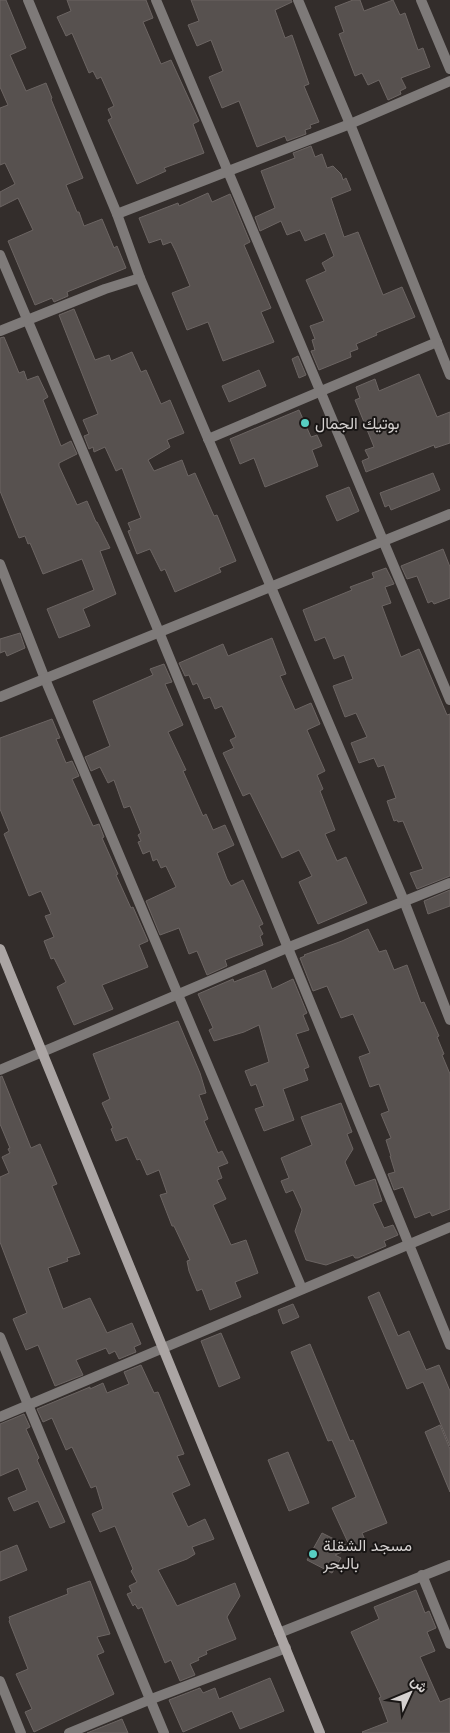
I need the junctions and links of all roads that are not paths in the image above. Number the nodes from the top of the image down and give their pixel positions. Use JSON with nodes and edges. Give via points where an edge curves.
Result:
{"nodes":[{"id":1,"x":28,"y":0,"type":"edge"},
{"id":2,"x":156,"y":0,"type":"edge"},
{"id":3,"x":298,"y":0,"type":"edge"},
{"id":4,"x":421,"y":0,"type":"edge"},
{"id":5,"x":450,"y":69,"type":"edge"},
{"id":6,"x":450,"y":81,"type":"edge"},
{"id":7,"x":350,"y":124,"type":"junction"},
{"id":8,"x":228,"y":171,"type":"junction"},
{"id":9,"x":117,"y":214,"type":"junction"},
{"id":10,"x":0,"y":255,"type":"edge"},
{"id":11,"x":140,"y":278,"type":"junction"},
{"id":12,"x":28,"y":320,"type":"junction"},
{"id":13,"x":0,"y":331,"type":"edge"},
{"id":14,"x":437,"y":342,"type":"junction"},
{"id":15,"x":450,"y":375,"type":"edge"},
{"id":16,"x":320,"y":392,"type":"junction"},
{"id":17,"x":208,"y":439,"type":"junction"},
{"id":18,"x":450,"y":514,"type":"edge"},
{"id":19,"x":383,"y":541,"type":"junction"},
{"id":20,"x":0,"y":564,"type":"edge"},
{"id":21,"x":271,"y":587,"type":"junction"},
{"id":22,"x":159,"y":632,"type":"junction"},
{"id":23,"x":45,"y":679,"type":"junction"},
{"id":24,"x":0,"y":697,"type":"edge"},
{"id":25,"x":450,"y":700,"type":"edge"},
{"id":26,"x":450,"y":883,"type":"edge"},
{"id":27,"x":404,"y":901,"type":"junction"},
{"id":28,"x":287,"y":948,"type":"junction"},
{"id":29,"x":0,"y":949,"type":"edge"},
{"id":30,"x":178,"y":994,"type":"junction"},
{"id":31,"x":450,"y":1020,"type":"edge"},
{"id":32,"x":42,"y":1052,"type":"junction"},
{"id":33,"x":0,"y":1070,"type":"edge"},
{"id":34,"x":450,"y":1228,"type":"edge"},
{"id":35,"x":410,"y":1245,"type":"junction"},
{"id":36,"x":302,"y":1289,"type":"junction"},
{"id":37,"x":0,"y":1337,"type":"edge"},
{"id":38,"x":450,"y":1345,"type":"edge"},
{"id":39,"x":163,"y":1348,"type":"junction"},
{"id":40,"x":28,"y":1405,"type":"junction"},
{"id":41,"x":0,"y":1416,"type":"edge"},
{"id":42,"x":450,"y":1565,"type":"edge"},
{"id":43,"x":422,"y":1575,"type":"junction"},
{"id":44,"x":279,"y":1633,"type":"junction"},
{"id":45,"x":450,"y":1644,"type":"edge"},
{"id":46,"x":286,"y":1648,"type":"junction"},
{"id":47,"x":0,"y":1681,"type":"edge"},
{"id":48,"x":149,"y":1700,"type":"junction"},
{"id":49,"x":21,"y":1733,"type":"edge"},
{"id":50,"x":69,"y":1733,"type":"edge"},
{"id":51,"x":164,"y":1733,"type":"edge"},
{"id":52,"x":320,"y":1733,"type":"edge"}],
"edges":[{"from":1,"to":9,"type":"street"},
{"from":2,"to":8,"type":"street"},
{"from":3,"to":7,"type":"street"},
{"from":4,"to":5,"type":"street"},
{"from":6,"to":7,"type":"street"},
{"from":7,"to":8,"type":"street"},
{"from":7,"to":14,"type":"street"},
{"from":8,"to":9,"type":"street"},
{"from":8,"to":16,"type":"street"},
{"from":9,"to":11,"type":"street"},
{"from":10,"to":12,"type":"street"},
{"from":11,"to":12,"type":"street"},
{"from":11,"to":17,"type":"street"},
{"from":12,"to":13,"type":"street"},
{"from":12,"to":22,"type":"street"},
{"from":14,"to":15,"type":"street"},
{"from":14,"to":16,"type":"street"},
{"from":16,"to":17,"type":"street"},
{"from":16,"to":19,"type":"street"},
{"from":17,"to":21,"type":"street"},
{"from":18,"to":19,"type":"street"},
{"from":19,"to":21,"type":"street"},
{"from":19,"to":25,"type":"street"},
{"from":20,"to":23,"type":"street"},
{"from":21,"to":22,"type":"street"},
{"from":21,"to":27,"type":"street"},
{"from":22,"to":23,"type":"street"},
{"from":22,"to":28,"type":"street"},
{"from":23,"to":24,"type":"street"},
{"from":23,"to":30,"type":"street"},
{"from":26,"to":27,"type":"street"},
{"from":27,"to":28,"type":"street"},
{"from":27,"to":31,"type":"street"},
{"from":28,"to":30,"type":"street"},
{"from":28,"to":35,"type":"street"},
{"from":29,"to":32,"type":"street"},
{"from":30,"to":32,"type":"street"},
{"from":30,"to":36,"type":"street"},
{"from":32,"to":33,"type":"street"},
{"from":32,"to":39,"type":"street"},
{"from":34,"to":35,"type":"street"},
{"from":35,"to":36,"type":"street"},
{"from":35,"to":38,"type":"street"},
{"from":36,"to":39,"type":"street"},
{"from":37,"to":40,"type":"street"},
{"from":39,"to":40,"type":"street"},
{"from":39,"to":44,"type":"street"},
{"from":40,"to":41,"type":"street"},
{"from":40,"to":48,"type":"street"},
{"from":42,"to":43,"type":"street"},
{"from":43,"to":44,"type":"street"},
{"from":43,"to":45,"type":"street"},
{"from":44,"to":46,"type":"street"},
{"from":46,"to":48,"type":"street"},
{"from":46,"to":52,"type":"street"},
{"from":47,"to":49,"type":"street"},
{"from":48,"to":50,"type":"street"},
{"from":48,"to":51,"type":"street"}]}
